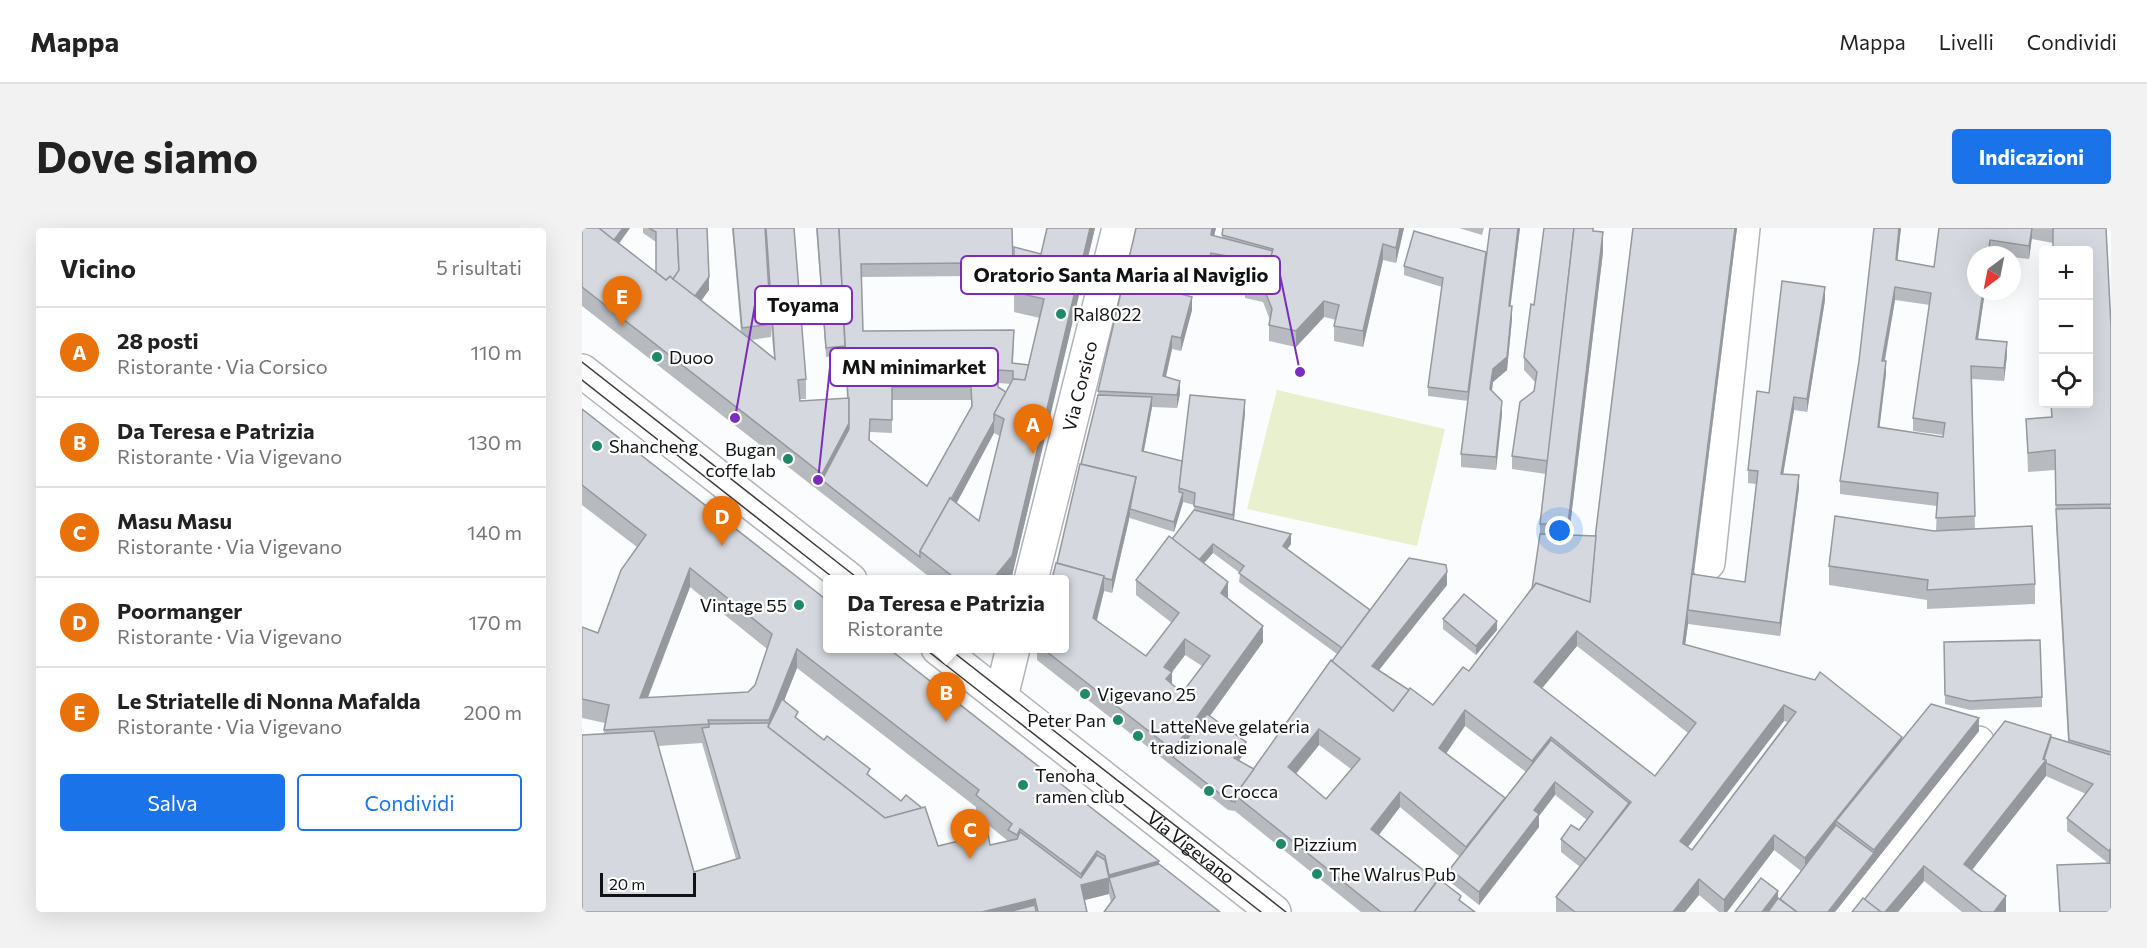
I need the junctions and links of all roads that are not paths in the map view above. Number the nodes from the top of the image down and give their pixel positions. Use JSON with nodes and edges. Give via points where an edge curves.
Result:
{"nodes":[{"id":1,"x":1119,"y":228,"type":"edge"},
{"id":2,"x":1743,"y":228,"type":"edge"},
{"id":3,"x":582,"y":371,"type":"edge"},
{"id":4,"x":1708,"y":563,"type":"dead end"},
{"id":5,"x":845,"y":575,"type":"edge"},
{"id":6,"x":1032,"y":575,"type":"edge"},
{"id":7,"x":944,"y":653,"type":"edge"},
{"id":8,"x":1012,"y":653,"type":"edge"},
{"id":9,"x":1001,"y":697,"type":"junction"},
{"id":10,"x":1978,"y":743,"type":"edge"},
{"id":11,"x":1274,"y":912,"type":"edge"},
{"id":12,"x":1850,"y":912,"type":"edge"}],
"edges":[{"from":1,"to":6,"type":"street","name":"Via Corsico"},
{"from":2,"to":4,"type":"street"},
{"from":3,"to":5,"type":"street"},
{"from":7,"to":9,"type":"street","name":"Via Vigevano"},
{"from":8,"to":9,"type":"street"},
{"from":9,"to":11,"type":"street","name":"Via Vigevano"},
{"from":10,"to":12,"type":"street"}]}
